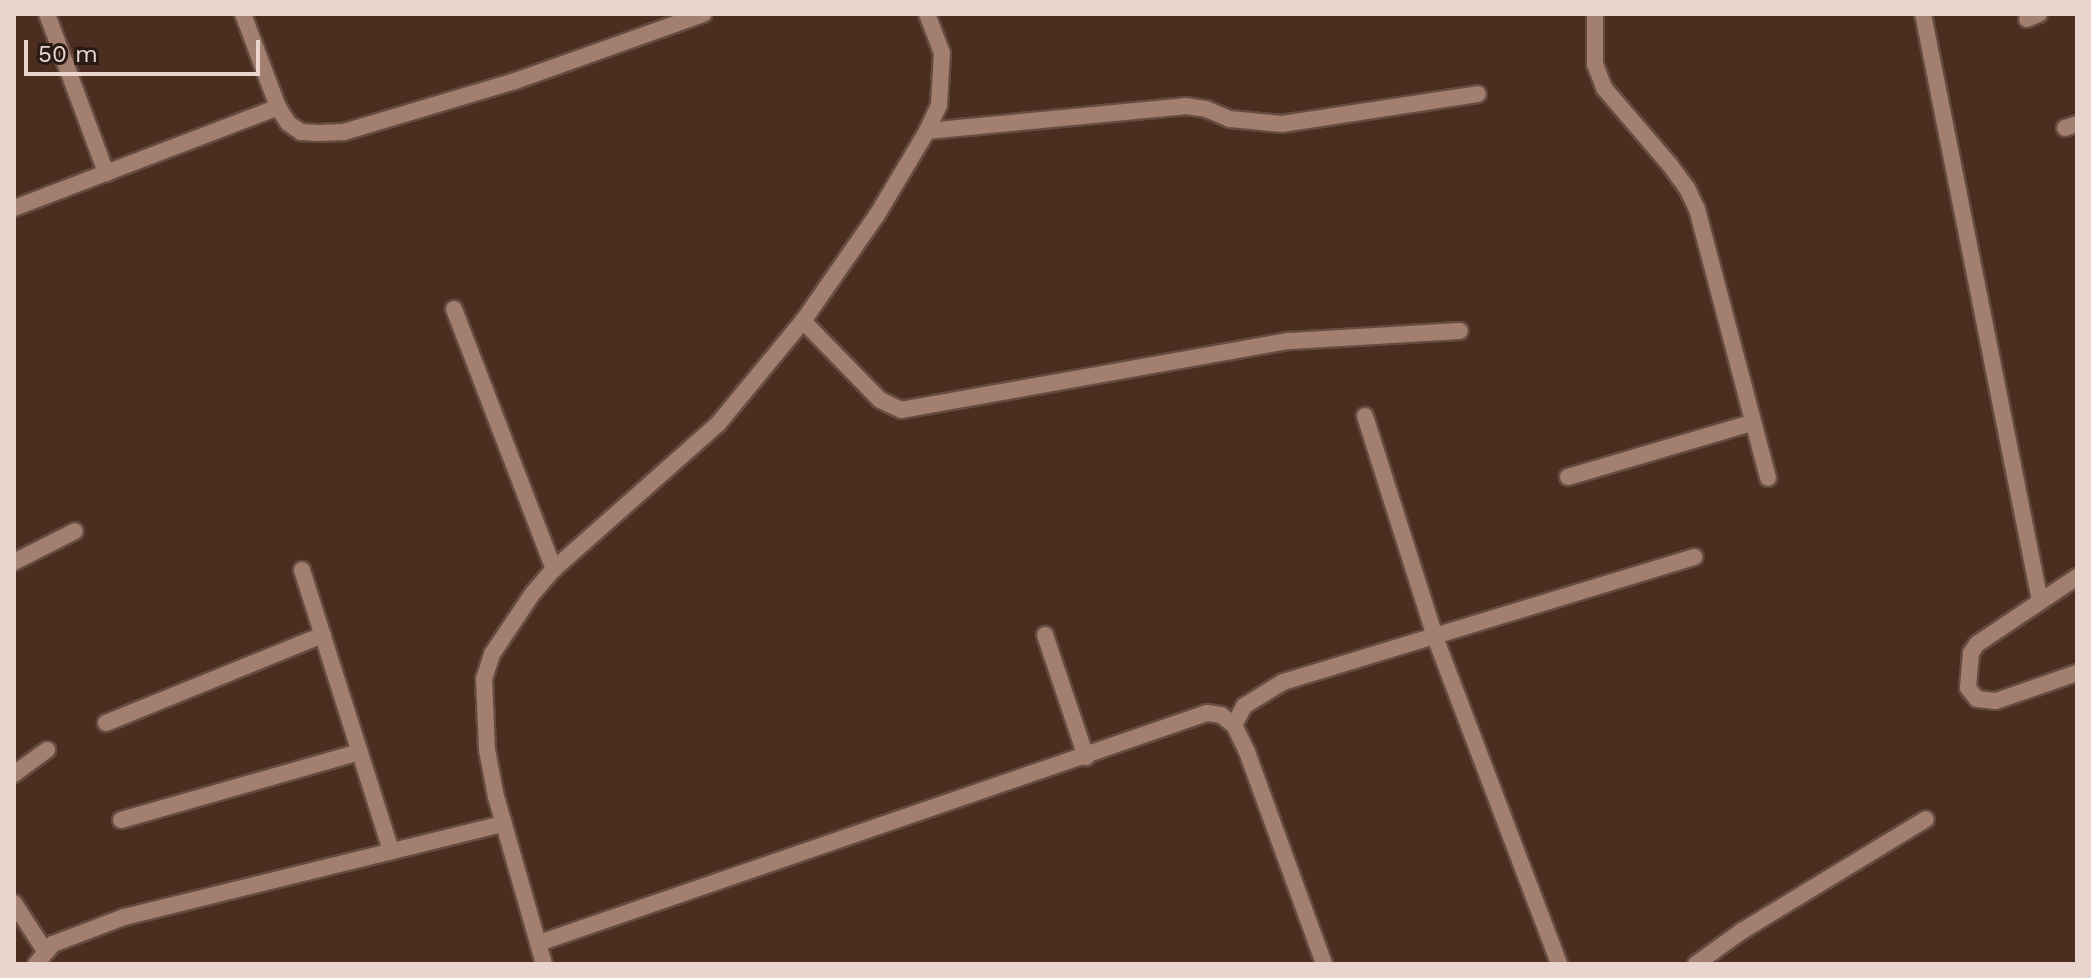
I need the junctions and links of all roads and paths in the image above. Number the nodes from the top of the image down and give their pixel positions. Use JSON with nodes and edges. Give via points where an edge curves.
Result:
{"nodes":[{"id":1,"x":47,"y":14,"type":"edge"},
{"id":2,"x":243,"y":14,"type":"edge"},
{"id":3,"x":703,"y":14,"type":"edge"},
{"id":4,"x":927,"y":14,"type":"edge"},
{"id":5,"x":1595,"y":14,"type":"edge"},
{"id":6,"x":1923,"y":14,"type":"edge"},
{"id":7,"x":1478,"y":94,"type":"dead end"},
{"id":8,"x":278,"y":107,"type":"junction"},
{"id":9,"x":927,"y":131,"type":"junction"},
{"id":10,"x":106,"y":173,"type":"junction"},
{"id":11,"x":14,"y":208,"type":"edge"},
{"id":12,"x":454,"y":309,"type":"dead end"},
{"id":13,"x":803,"y":321,"type":"junction"},
{"id":14,"x":1460,"y":331,"type":"dead end"},
{"id":15,"x":1365,"y":416,"type":"dead end"},
{"id":16,"x":1752,"y":423,"type":"junction"},
{"id":17,"x":1568,"y":477,"type":"dead end"},
{"id":18,"x":1768,"y":478,"type":"dead end"},
{"id":19,"x":75,"y":531,"type":"dead end"},
{"id":20,"x":1694,"y":557,"type":"dead end"},
{"id":21,"x":14,"y":562,"type":"edge"},
{"id":22,"x":554,"y":569,"type":"junction"},
{"id":23,"x":302,"y":570,"type":"dead end"},
{"id":24,"x":2077,"y":577,"type":"edge"},
{"id":25,"x":2040,"y":601,"type":"junction"},
{"id":26,"x":323,"y":635,"type":"junction"},
{"id":27,"x":1045,"y":635,"type":"dead end"},
{"id":28,"x":1435,"y":637,"type":"junction"},
{"id":29,"x":2077,"y":673,"type":"edge"},
{"id":30,"x":106,"y":723,"type":"dead end"},
{"id":31,"x":1234,"y":725,"type":"junction"},
{"id":32,"x":47,"y":750,"type":"dead end"},
{"id":33,"x":360,"y":752,"type":"junction"},
{"id":34,"x":1086,"y":757,"type":"junction"},
{"id":35,"x":14,"y":774,"type":"edge"},
{"id":36,"x":1926,"y":819,"type":"dead end"},
{"id":37,"x":121,"y":820,"type":"dead end"},
{"id":38,"x":504,"y":824,"type":"junction"},
{"id":39,"x":391,"y":851,"type":"junction"},
{"id":40,"x":14,"y":903,"type":"edge"},
{"id":41,"x":539,"y":943,"type":"junction"},
{"id":42,"x":41,"y":958,"type":"edge"},
{"id":43,"x":544,"y":964,"type":"edge"},
{"id":44,"x":1324,"y":964,"type":"edge"},
{"id":45,"x":1559,"y":964,"type":"edge"},
{"id":46,"x":1696,"y":964,"type":"edge"}],
"edges":[{"from":1,"to":10,"type":"street"},
{"from":2,"to":8,"type":"street"},
{"from":3,"to":8,"type":"street","via":[[515,81],[344,132],[301,132]]},
{"from":4,"to":9,"type":"street","via":[[942,53],[943,81]]},
{"from":5,"to":16,"type":"street","via":[[1595,64],[1604,88],[1670,165],[1697,209]]},
{"from":6,"to":25,"type":"street"},
{"from":7,"to":9,"type":"street","via":[[1282,124],[1230,119],[1185,106]]},
{"from":8,"to":10,"type":"street"},
{"from":9,"to":13,"type":"street","via":[[877,215]]},
{"from":10,"to":11,"type":"street"},
{"from":12,"to":22,"type":"street"},
{"from":13,"to":14,"type":"street","via":[[880,400],[901,410],[1290,341]]},
{"from":13,"to":22,"type":"street","via":[[718,424]]},
{"from":15,"to":28,"type":"street"},
{"from":16,"to":17,"type":"street"},
{"from":16,"to":18,"type":"street"},
{"from":19,"to":21,"type":"street"},
{"from":20,"to":28,"type":"street"},
{"from":22,"to":38,"type":"street","via":[[513,620],[484,679],[487,750]]},
{"from":23,"to":26,"type":"street"},
{"from":24,"to":25,"type":"street"},
{"from":25,"to":29,"type":"street","via":[[1977,644],[1969,664],[1971,695],[1996,701]]},
{"from":26,"to":30,"type":"street"},
{"from":26,"to":33,"type":"street"},
{"from":27,"to":34,"type":"street"},
{"from":28,"to":31,"type":"street","via":[[1283,682],[1244,706]]},
{"from":28,"to":45,"type":"street"},
{"from":31,"to":34,"type":"street","via":[[1207,713]]},
{"from":31,"to":44,"type":"street"},
{"from":32,"to":35,"type":"street"},
{"from":33,"to":37,"type":"street"},
{"from":33,"to":39,"type":"street"},
{"from":34,"to":41,"type":"street"},
{"from":36,"to":46,"type":"street"},
{"from":38,"to":39,"type":"street"},
{"from":38,"to":41,"type":"street"},
{"from":39,"to":42,"type":"street","via":[[124,917],[78,932]]},
{"from":40,"to":42,"type":"street"},
{"from":41,"to":43,"type":"street"}]}
